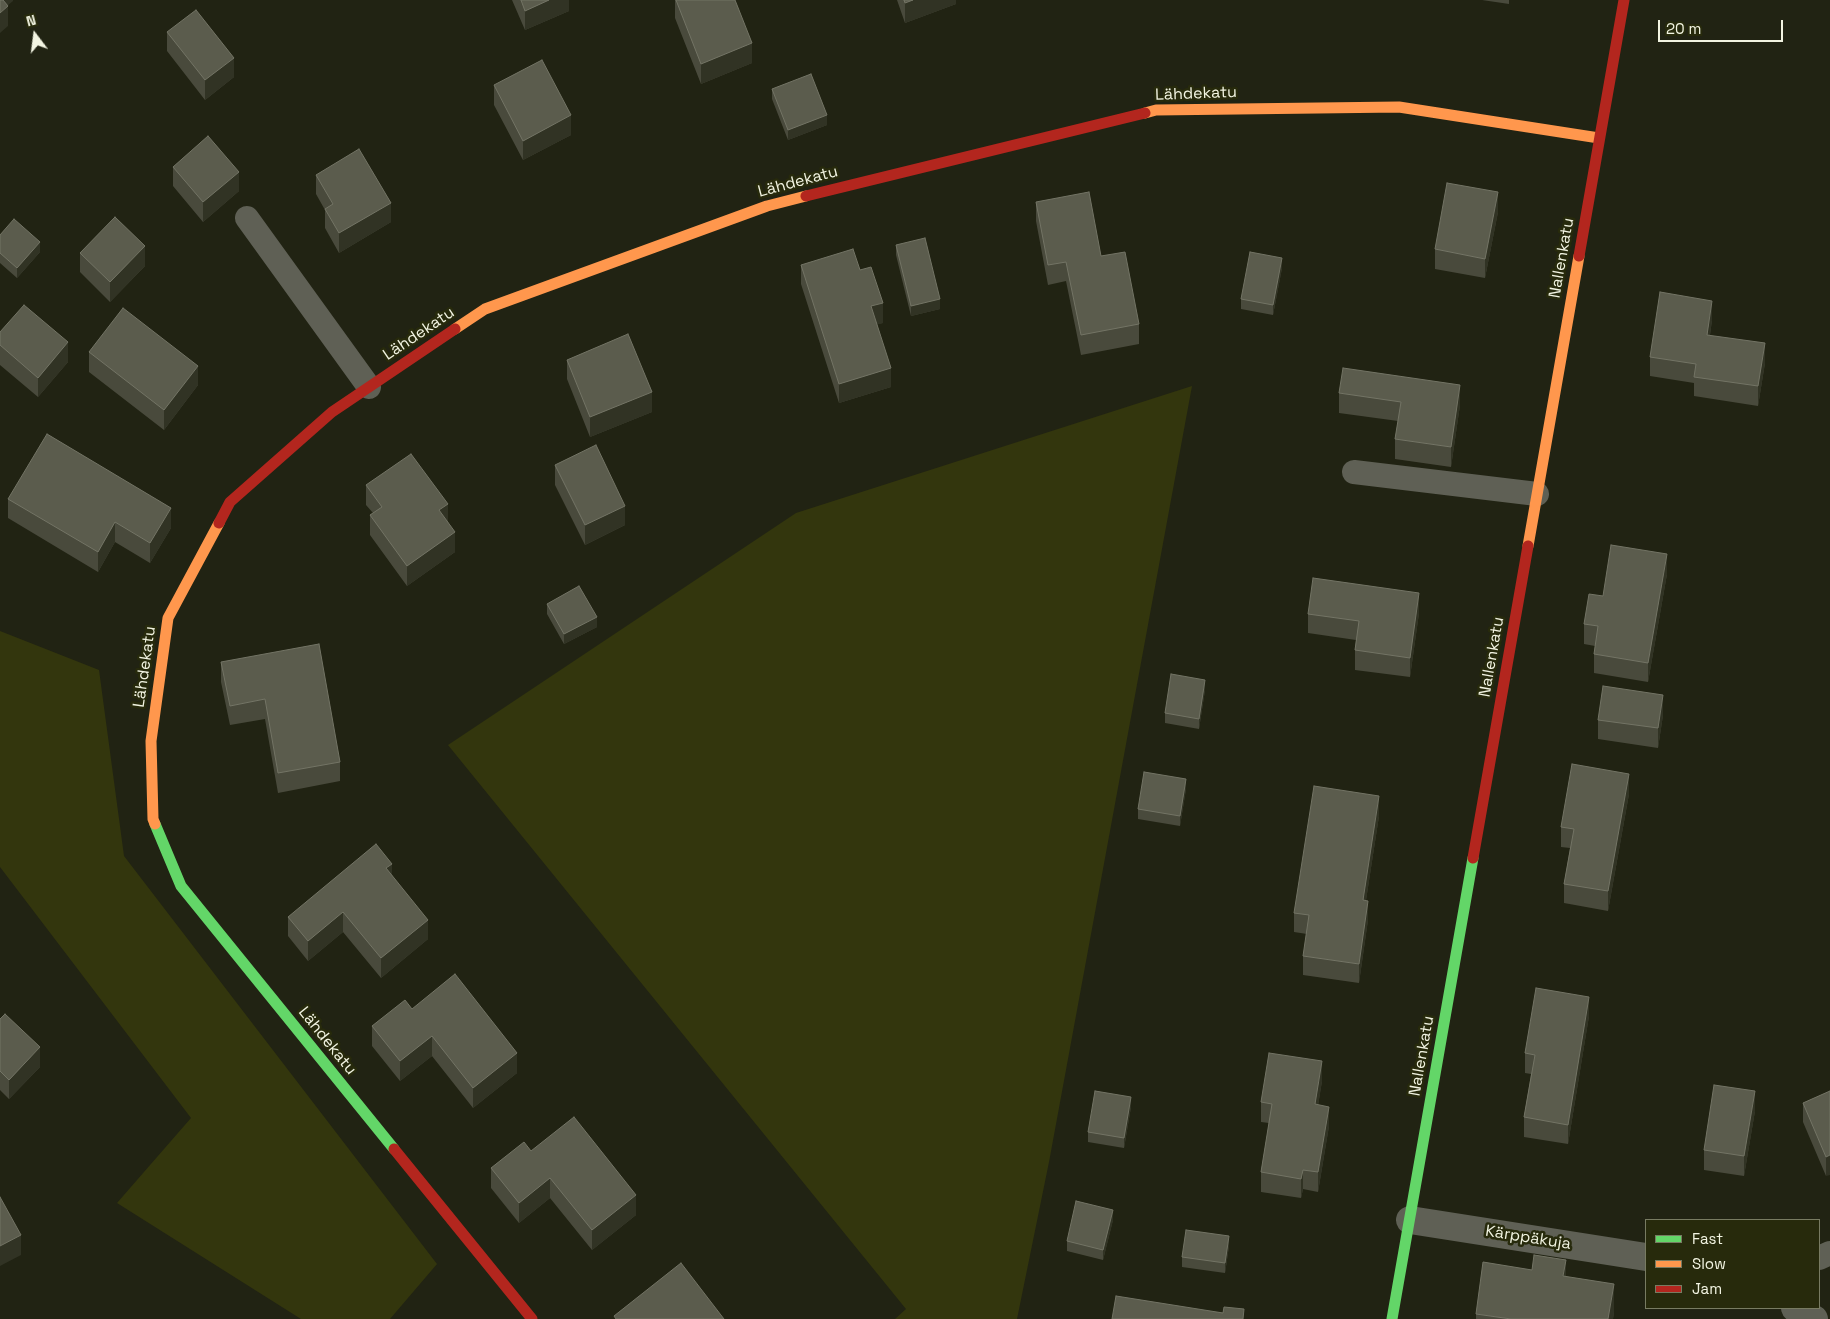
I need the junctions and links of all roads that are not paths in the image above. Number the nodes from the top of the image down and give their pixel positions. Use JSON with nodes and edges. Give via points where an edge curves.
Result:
{"nodes":[{"id":1,"x":1624,"y":0,"type":"edge"},
{"id":2,"x":1599,"y":138,"type":"junction"},
{"id":3,"x":248,"y":218,"type":"dead end"},
{"id":4,"x":369,"y":387,"type":"junction"},
{"id":5,"x":1354,"y":472,"type":"dead end"},
{"id":6,"x":1537,"y":494,"type":"junction"},
{"id":7,"x":1410,"y":1220,"type":"junction"},
{"id":8,"x":1645,"y":1257,"type":"edge"},
{"id":9,"x":1797,"y":1309,"type":"edge"},
{"id":10,"x":532,"y":1319,"type":"edge"},
{"id":11,"x":1392,"y":1319,"type":"edge"},
{"id":12,"x":1814,"y":1319,"type":"edge"}],
"edges":[{"from":1,"to":2,"type":"street","name":"Nallenkatu"},
{"from":2,"to":4,"type":"street","name":"Lähdekatu","via":[[1400,107],[1156,110],[767,206],[485,309]]},
{"from":2,"to":6,"type":"street","name":"Nallenkatu"},
{"from":3,"to":4,"type":"lane"},
{"from":4,"to":10,"type":"street","name":"Lähdekatu","via":[[332,412],[230,502],[168,618],[151,741],[153,819],[181,886]]},
{"from":5,"to":6,"type":"lane"},
{"from":6,"to":7,"type":"street","name":"Nallenkatu"},
{"from":7,"to":8,"type":"street","name":"Kärppäkuja"},
{"from":7,"to":11,"type":"street","name":"Nallenkatu"},
{"from":9,"to":12,"type":"street"}]}
